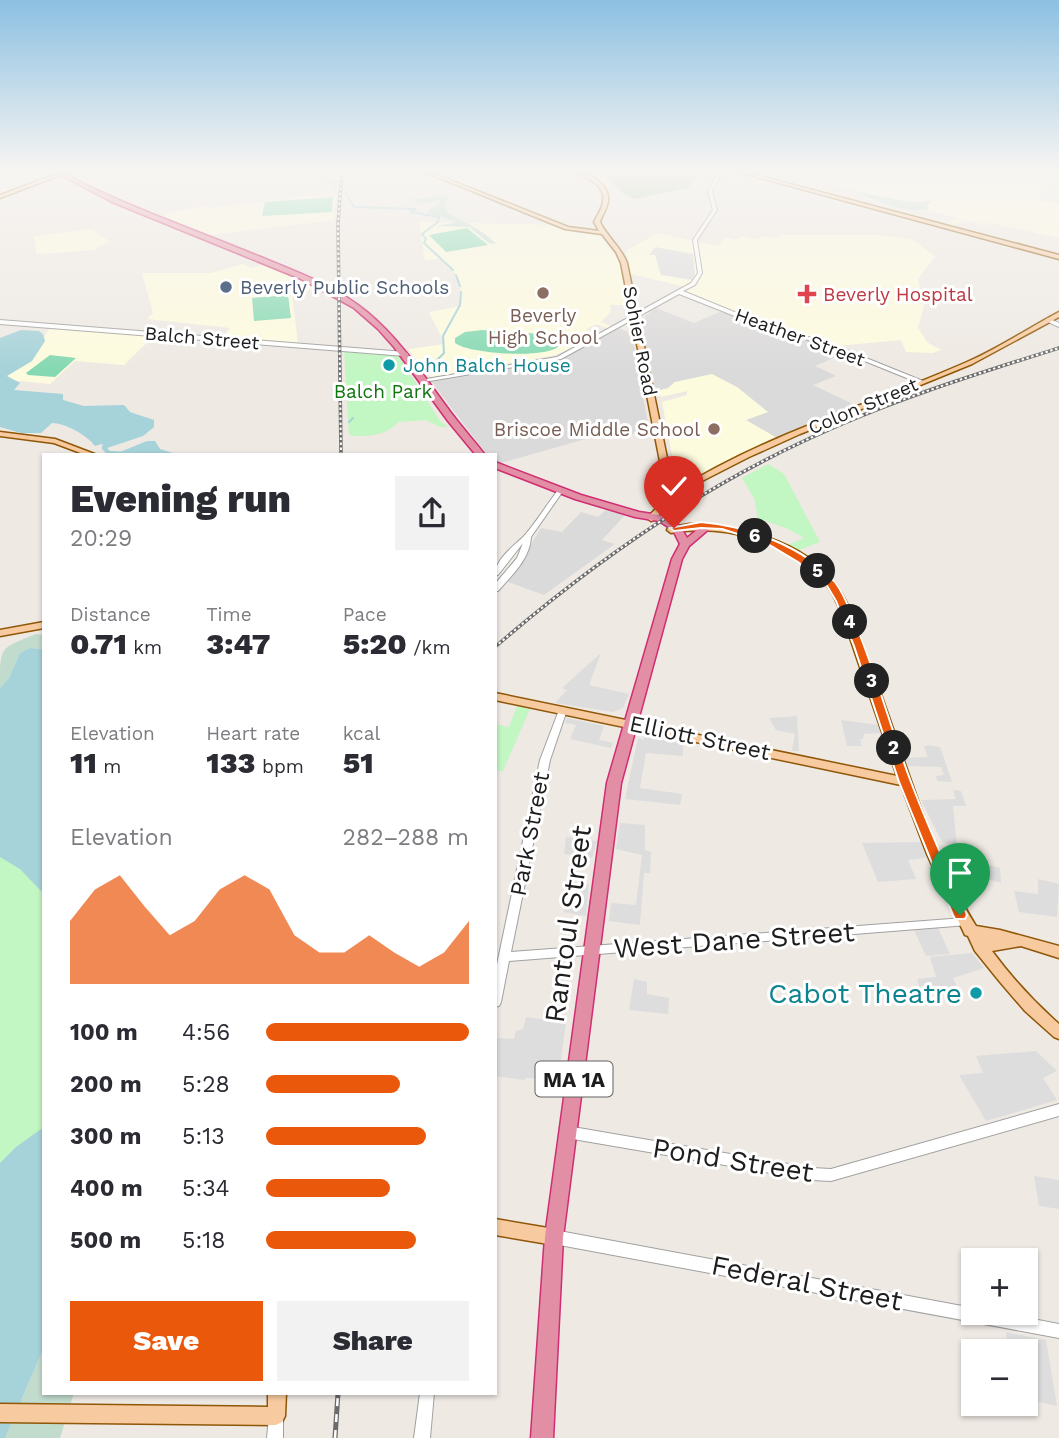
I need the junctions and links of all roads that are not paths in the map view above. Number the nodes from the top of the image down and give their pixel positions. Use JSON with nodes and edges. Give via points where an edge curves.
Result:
{"nodes":[{"id":1,"x":208,"y":237,"type":"edge"},
{"id":2,"x":607,"y":237,"type":"edge"},
{"id":3,"x":697,"y":237,"type":"edge"},
{"id":4,"x":984,"y":237,"type":"edge"},
{"id":5,"x":1059,"y":257,"type":"edge"},
{"id":6,"x":680,"y":292,"type":"junction"},
{"id":7,"x":634,"y":309,"type":"junction"},
{"id":8,"x":647,"y":311,"type":"junction"},
{"id":9,"x":1059,"y":314,"type":"edge"},
{"id":10,"x":1048,"y":320,"type":"junction"},
{"id":11,"x":0,"y":321,"type":"edge"},
{"id":12,"x":636,"y":322,"type":"junction"},
{"id":13,"x":623,"y":324,"type":"joint"},
{"id":14,"x":1059,"y":325,"type":"edge"},
{"id":15,"x":405,"y":354,"type":"junction"},
{"id":16,"x":426,"y":382,"type":"junction"},
{"id":17,"x":921,"y":382,"type":"junction"},
{"id":18,"x":0,"y":434,"type":"edge"},
{"id":19,"x":88,"y":453,"type":"edge"},
{"id":20,"x":479,"y":453,"type":"edge"},
{"id":21,"x":497,"y":466,"type":"edge"},
{"id":22,"x":559,"y":491,"type":"junction"},
{"id":23,"x":669,"y":499,"type":"junction"},
{"id":24,"x":656,"y":514,"type":"junction"},
{"id":25,"x":640,"y":515,"type":"junction"},
{"id":26,"x":705,"y":528,"type":"junction"},
{"id":27,"x":675,"y":530,"type":"junction"},
{"id":28,"x":731,"y":530,"type":"junction"},
{"id":29,"x":527,"y":537,"type":"junction"},
{"id":30,"x":682,"y":547,"type":"junction"},
{"id":31,"x":497,"y":570,"type":"edge"},
{"id":32,"x":497,"y":586,"type":"edge"},
{"id":33,"x":42,"y":625,"type":"edge"},
{"id":34,"x":0,"y":633,"type":"edge"},
{"id":35,"x":497,"y":696,"type":"edge"},
{"id":36,"x":563,"y":709,"type":"junction"},
{"id":37,"x":629,"y":723,"type":"junction"},
{"id":38,"x":905,"y":782,"type":"junction"},
{"id":39,"x":967,"y":927,"type":"junction"},
{"id":40,"x":1025,"y":943,"type":"junction"},
{"id":41,"x":980,"y":947,"type":"junction"},
{"id":42,"x":591,"y":951,"type":"junction"},
{"id":43,"x":1059,"y":952,"type":"edge"},
{"id":44,"x":505,"y":957,"type":"junction"},
{"id":45,"x":497,"y":994,"type":"edge"},
{"id":46,"x":1059,"y":1033,"type":"edge"},
{"id":47,"x":1059,"y":1110,"type":"edge"},
{"id":48,"x":567,"y":1132,"type":"junction"},
{"id":49,"x":497,"y":1227,"type":"edge"},
{"id":50,"x":554,"y":1237,"type":"junction"},
{"id":51,"x":1059,"y":1331,"type":"edge"},
{"id":52,"x":277,"y":1395,"type":"edge"},
{"id":53,"x":427,"y":1395,"type":"edge"},
{"id":54,"x":0,"y":1413,"type":"edge"},
{"id":55,"x":276,"y":1416,"type":"junction"},
{"id":56,"x":275,"y":1438,"type":"edge"},
{"id":57,"x":422,"y":1438,"type":"edge"},
{"id":58,"x":542,"y":1438,"type":"edge"}],
"edges":[{"from":1,"to":15,"type":"highway","via":[[331,292],[365,313]]},
{"from":2,"to":7,"type":"main road","name":"Sohier Road","via":[[621,254]]},
{"from":3,"to":6,"type":"street","via":[[699,276]]},
{"from":4,"to":5,"type":"main road"},
{"from":6,"to":8,"type":"street"},
{"from":6,"to":17,"type":"street","name":"Heather Street"},
{"from":7,"to":8,"type":"main road"},
{"from":7,"to":12,"type":"main road","name":"Sohier Road"},
{"from":8,"to":12,"type":"street"},
{"from":9,"to":10,"type":"main road","name":"Colon Street"},
{"from":10,"to":14,"type":"street"},
{"from":10,"to":17,"type":"main road","name":"Colon Street","via":[[972,362]]},
{"from":11,"to":15,"type":"street","name":"Balch Street"},
{"from":12,"to":13,"type":"main road"},
{"from":12,"to":23,"type":"main road","name":"Sohier Road"},
{"from":13,"to":16,"type":"street","via":[[552,360]]},
{"from":15,"to":16,"type":"highway"},
{"from":16,"to":20,"type":"highway"},
{"from":17,"to":23,"type":"main road","name":"Colon Street","via":[[751,453]]},
{"from":18,"to":19,"type":"main road","via":[[55,441]]},
{"from":21,"to":22,"type":"highway"},
{"from":22,"to":25,"type":"highway"},
{"from":22,"to":29,"type":"street"},
{"from":23,"to":24,"type":"main road","name":"Colon Street"},
{"from":23,"to":25,"type":"main road","name":"Colon Street"},
{"from":24,"to":25,"type":"highway"},
{"from":24,"to":27,"type":"highway"},
{"from":26,"to":27,"type":"main road"},
{"from":26,"to":28,"type":"main road"},
{"from":26,"to":30,"type":"highway"},
{"from":27,"to":28,"type":"main road","via":[[708,525]]},
{"from":27,"to":30,"type":"highway"},
{"from":28,"to":38,"type":"main road","via":[[784,549],[831,584],[859,646]]},
{"from":29,"to":31,"type":"street"},
{"from":29,"to":32,"type":"street","via":[[521,556]]},
{"from":30,"to":37,"type":"highway","name":"Rantoul Street","number":"MA 1A"},
{"from":33,"to":34,"type":"main road"},
{"from":35,"to":36,"type":"main road","name":"Elliott Street"},
{"from":36,"to":37,"type":"main road","name":"Elliott Street"},
{"from":36,"to":44,"type":"street","name":"Park Street","via":[[545,760]]},
{"from":37,"to":38,"type":"main road","name":"Elliott Street"},
{"from":37,"to":42,"type":"highway","name":"Rantoul Street","number":"MA 1A","via":[[614,783]]},
{"from":38,"to":39,"type":"main road"},
{"from":39,"to":40,"type":"main road"},
{"from":39,"to":41,"type":"main road"},
{"from":39,"to":42,"type":"street","name":"West Dane Street"},
{"from":40,"to":41,"type":"main road"},
{"from":40,"to":43,"type":"main road"},
{"from":41,"to":46,"type":"main road","via":[[1015,992]]},
{"from":42,"to":44,"type":"street","name":"West Dane Street"},
{"from":42,"to":48,"type":"highway","name":"Rantoul Street","number":"MA 1A"},
{"from":44,"to":45,"type":"street","name":"Park Street"},
{"from":47,"to":48,"type":"street","name":"Pond Street","via":[[831,1175]]},
{"from":48,"to":50,"type":"highway","name":"Rantoul Street","number":"MA 1A"},
{"from":49,"to":50,"type":"main road"},
{"from":50,"to":51,"type":"street","name":"Federal Street"},
{"from":50,"to":58,"type":"highway","name":"Rantoul Street","number":"MA 1A"},
{"from":52,"to":55,"type":"main road"},
{"from":53,"to":57,"type":"street"},
{"from":54,"to":55,"type":"main road"},
{"from":55,"to":56,"type":"street"}]}
